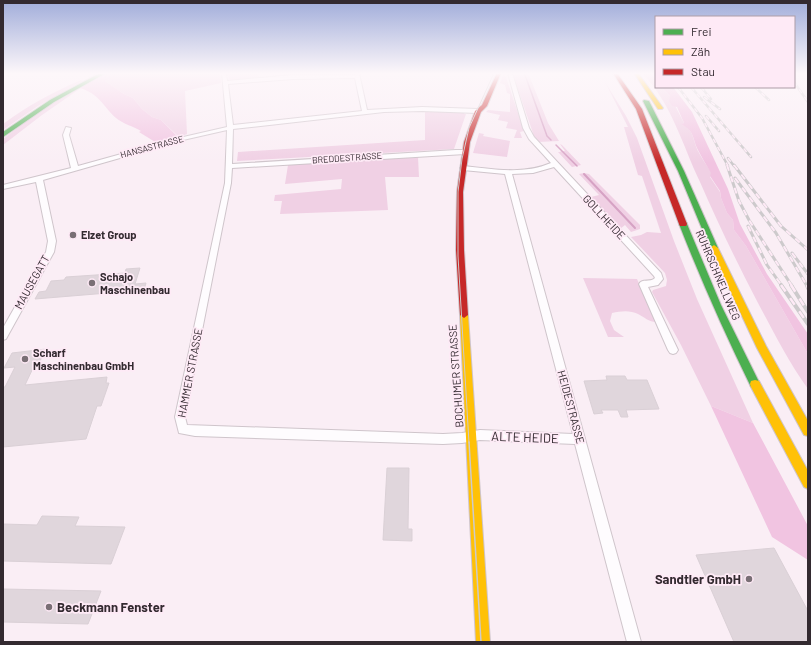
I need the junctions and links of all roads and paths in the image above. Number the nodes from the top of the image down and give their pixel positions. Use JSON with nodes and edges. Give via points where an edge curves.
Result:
{"nodes":[{"id":1,"x":47,"y":103,"type":"edge"},
{"id":2,"x":227,"y":103,"type":"edge"},
{"id":3,"x":363,"y":103,"type":"edge"},
{"id":4,"x":485,"y":103,"type":"edge"},
{"id":5,"x":519,"y":103,"type":"edge"},
{"id":6,"x":625,"y":103,"type":"edge"},
{"id":7,"x":647,"y":103,"type":"edge"},
{"id":8,"x":656,"y":103,"type":"edge"},
{"id":9,"x":478,"y":111,"type":"junction"},
{"id":10,"x":365,"y":112,"type":"junction"},
{"id":11,"x":664,"y":115,"type":"dead end"},
{"id":12,"x":230,"y":127,"type":"junction"},
{"id":13,"x":68,"y":128,"type":"dead end"},
{"id":14,"x":3,"y":135,"type":"edge"},
{"id":15,"x":678,"y":142,"type":"dead end"},
{"id":16,"x":465,"y":152,"type":"junction"},
{"id":17,"x":555,"y":164,"type":"junction"},
{"id":18,"x":229,"y":166,"type":"junction"},
{"id":19,"x":463,"y":168,"type":"junction"},
{"id":20,"x":75,"y":169,"type":"junction"},
{"id":21,"x":681,"y":171,"type":"junction"},
{"id":22,"x":508,"y":173,"type":"junction"},
{"id":23,"x":38,"y":179,"type":"junction"},
{"id":24,"x":3,"y":187,"type":"edge"},
{"id":25,"x":3,"y":336,"type":"edge"},
{"id":26,"x":673,"y":350,"type":"dead end"},
{"id":27,"x":808,"y":431,"type":"edge"},
{"id":28,"x":472,"y":438,"type":"junction"},
{"id":29,"x":579,"y":439,"type":"junction"},
{"id":30,"x":808,"y":483,"type":"edge"},
{"id":31,"x":483,"y":642,"type":"edge"},
{"id":32,"x":634,"y":642,"type":"edge"}],
"edges":[{"from":1,"to":14,"type":"main road"},
{"from":2,"to":12,"type":"street","name":"HAMMER STRASSE"},
{"from":3,"to":10,"type":"street"},
{"from":4,"to":9,"type":"main road","name":"BOCHUMER STRASSE"},
{"from":5,"to":17,"type":"street","name":"GOLLHEIDE","via":[[526,128],[536,144]]},
{"from":6,"to":30,"type":"main road","name":"RUHRSCHNELLWEG","via":[[653,147],[716,306],[758,392]]},
{"from":7,"to":21,"type":"main road","name":"RUHRSCHNELLWEG"},
{"from":8,"to":11,"type":"main road"},
{"from":9,"to":10,"type":"street","name":"HANSASTRASSE","via":[[422,109]]},
{"from":9,"to":16,"type":"main road","name":"BOCHUMER STRASSE"},
{"from":10,"to":12,"type":"street","name":"HANSASTRASSE"},
{"from":12,"to":18,"type":"street","name":"HAMMER STRASSE"},
{"from":12,"to":20,"type":"street","name":"HANSASTRASSE"},
{"from":13,"to":20,"type":"street","via":[[66,135]]},
{"from":15,"to":21,"type":"main road"},
{"from":16,"to":18,"type":"street","name":"BREDDESTRASSE"},
{"from":16,"to":19,"type":"main road","name":"BOCHUMER STRASSE"},
{"from":17,"to":22,"type":"street","via":[[540,170]]},
{"from":17,"to":26,"type":"street","name":"GOLLHEIDE","via":[[658,275],[659,280],[655,283],[643,284]]},
{"from":18,"to":28,"type":"street","name":"HAMMER STRASSE","via":[[228,183],[180,417],[183,429]]},
{"from":19,"to":22,"type":"street"},
{"from":19,"to":28,"type":"main road","name":"BOCHUMER STRASSE","via":[[459,233]]},
{"from":20,"to":23,"type":"street","name":"HANSASTRASSE"},
{"from":21,"to":27,"type":"main road","name":"RUHRSCHNELLWEG","via":[[725,273]]},
{"from":22,"to":29,"type":"street","name":"HEIDESTRASSE"},
{"from":23,"to":24,"type":"street","name":"HANSASTRASSE"},
{"from":23,"to":25,"type":"street","name":"MAUSEGATT","via":[[52,241],[50,252]]},
{"from":28,"to":29,"type":"street","name":"ALTE HEIDE","via":[[480,435]]},
{"from":28,"to":31,"type":"main road","name":"BOCHUMER STRASSE"},
{"from":29,"to":32,"type":"street","name":"HEIDESTRASSE"}]}
